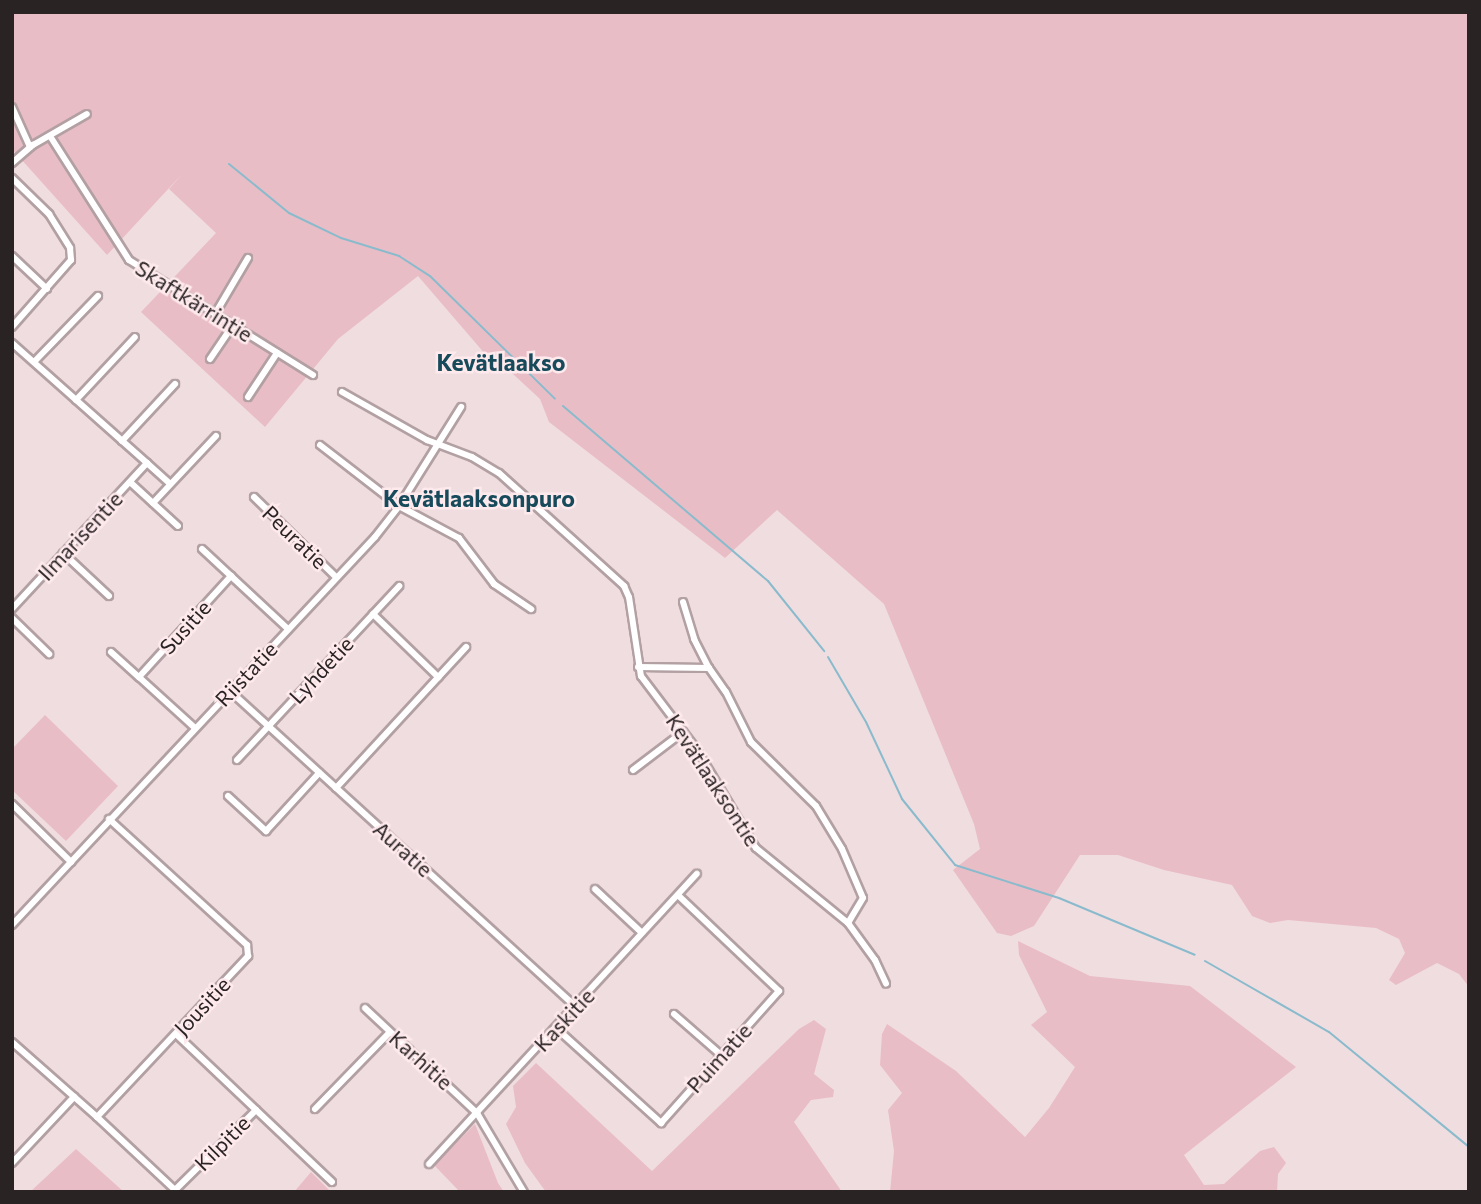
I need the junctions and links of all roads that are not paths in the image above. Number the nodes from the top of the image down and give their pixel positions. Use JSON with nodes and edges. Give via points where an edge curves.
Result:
{"nodes":[{"id":1,"x":12,"y":107,"type":"edge"},
{"id":2,"x":86,"y":114,"type":"dead end"},
{"id":3,"x":50,"y":136,"type":"junction"},
{"id":4,"x":30,"y":147,"type":"junction"},
{"id":5,"x":12,"y":163,"type":"edge"},
{"id":6,"x":12,"y":178,"type":"edge"},
{"id":7,"x":12,"y":256,"type":"edge"},
{"id":8,"x":248,"y":258,"type":"dead end"},
{"id":9,"x":47,"y":289,"type":"junction"},
{"id":10,"x":98,"y":296,"type":"dead end"},
{"id":11,"x":215,"y":314,"type":"junction"},
{"id":12,"x":233,"y":324,"type":"junction"},
{"id":13,"x":12,"y":327,"type":"edge"},
{"id":14,"x":135,"y":337,"type":"dead end"},
{"id":15,"x":12,"y":343,"type":"edge"},
{"id":16,"x":277,"y":353,"type":"junction"},
{"id":17,"x":210,"y":359,"type":"dead end"},
{"id":18,"x":34,"y":362,"type":"junction"},
{"id":19,"x":313,"y":375,"type":"dead end"},
{"id":20,"x":175,"y":384,"type":"dead end"},
{"id":21,"x":342,"y":392,"type":"dead end"},
{"id":22,"x":248,"y":397,"type":"dead end"},
{"id":23,"x":76,"y":400,"type":"junction"},
{"id":24,"x":461,"y":407,"type":"dead end"},
{"id":25,"x":216,"y":436,"type":"dead end"},
{"id":26,"x":122,"y":441,"type":"junction"},
{"id":27,"x":438,"y":443,"type":"junction"},
{"id":28,"x":320,"y":445,"type":"dead end"},
{"id":29,"x":147,"y":463,"type":"junction"},
{"id":30,"x":130,"y":482,"type":"junction"},
{"id":31,"x":170,"y":484,"type":"junction"},
{"id":32,"x":254,"y":497,"type":"dead end"},
{"id":33,"x":153,"y":503,"type":"junction"},
{"id":34,"x":399,"y":506,"type":"junction"},
{"id":35,"x":178,"y":526,"type":"dead end"},
{"id":36,"x":202,"y":549,"type":"dead end"},
{"id":37,"x":63,"y":553,"type":"junction"},
{"id":38,"x":232,"y":576,"type":"junction"},
{"id":39,"x":336,"y":577,"type":"junction"},
{"id":40,"x":399,"y":586,"type":"dead end"},
{"id":41,"x":109,"y":596,"type":"dead end"},
{"id":42,"x":683,"y":602,"type":"dead end"},
{"id":43,"x":12,"y":609,"type":"edge"},
{"id":44,"x":531,"y":609,"type":"dead end"},
{"id":45,"x":373,"y":614,"type":"junction"},
{"id":46,"x":12,"y":618,"type":"edge"},
{"id":47,"x":289,"y":629,"type":"junction"},
{"id":48,"x":466,"y":647,"type":"dead end"},
{"id":49,"x":111,"y":652,"type":"dead end"},
{"id":50,"x":50,"y":654,"type":"dead end"},
{"id":51,"x":638,"y":667,"type":"junction"},
{"id":52,"x":709,"y":668,"type":"junction"},
{"id":53,"x":139,"y":677,"type":"junction"},
{"id":54,"x":438,"y":677,"type":"junction"},
{"id":55,"x":230,"y":691,"type":"junction"},
{"id":56,"x":269,"y":726,"type":"junction"},
{"id":57,"x":195,"y":728,"type":"junction"},
{"id":58,"x":683,"y":732,"type":"junction"},
{"id":59,"x":237,"y":760,"type":"dead end"},
{"id":60,"x":633,"y":770,"type":"dead end"},
{"id":61,"x":319,"y":773,"type":"junction"},
{"id":62,"x":336,"y":788,"type":"junction"},
{"id":63,"x":228,"y":796,"type":"dead end"},
{"id":64,"x":12,"y":804,"type":"edge"},
{"id":65,"x":109,"y":819,"type":"junction"},
{"id":66,"x":71,"y":862,"type":"junction"},
{"id":67,"x":697,"y":874,"type":"dead end"},
{"id":68,"x":594,"y":889,"type":"dead end"},
{"id":69,"x":678,"y":895,"type":"junction"},
{"id":70,"x":848,"y":923,"type":"junction"},
{"id":71,"x":12,"y":925,"type":"edge"},
{"id":72,"x":642,"y":933,"type":"junction"},
{"id":73,"x":886,"y":984,"type":"dead end"},
{"id":74,"x":576,"y":1007,"type":"junction"},
{"id":75,"x":365,"y":1008,"type":"dead end"},
{"id":76,"x":674,"y":1014,"type":"dead end"},
{"id":77,"x":556,"y":1028,"type":"junction"},
{"id":78,"x":390,"y":1032,"type":"junction"},
{"id":79,"x":176,"y":1034,"type":"junction"},
{"id":80,"x":12,"y":1042,"type":"edge"},
{"id":81,"x":721,"y":1055,"type":"junction"},
{"id":82,"x":74,"y":1097,"type":"junction"},
{"id":83,"x":315,"y":1109,"type":"dead end"},
{"id":84,"x":256,"y":1110,"type":"junction"},
{"id":85,"x":477,"y":1113,"type":"junction"},
{"id":86,"x":97,"y":1117,"type":"junction"},
{"id":87,"x":12,"y":1163,"type":"edge"},
{"id":88,"x":429,"y":1164,"type":"dead end"},
{"id":89,"x":332,"y":1182,"type":"dead end"},
{"id":90,"x":524,"y":1192,"type":"edge"}],
"edges":[{"from":1,"to":4,"type":"street"},
{"from":2,"to":3,"type":"street"},
{"from":3,"to":4,"type":"street"},
{"from":3,"to":11,"type":"street","name":"Skaftkärrintie","via":[[129,260]]},
{"from":4,"to":5,"type":"street"},
{"from":6,"to":9,"type":"street","via":[[49,214],[71,248],[70,264]]},
{"from":7,"to":9,"type":"street"},
{"from":8,"to":11,"type":"street"},
{"from":9,"to":13,"type":"street"},
{"from":10,"to":18,"type":"street"},
{"from":11,"to":12,"type":"street","name":"Skaftkärrintie"},
{"from":12,"to":16,"type":"street","name":"Skaftkärrintie"},
{"from":12,"to":17,"type":"street"},
{"from":14,"to":23,"type":"street"},
{"from":15,"to":18,"type":"street"},
{"from":16,"to":19,"type":"street","name":"Skaftkärrintie"},
{"from":16,"to":22,"type":"street"},
{"from":18,"to":23,"type":"street"},
{"from":20,"to":26,"type":"street"},
{"from":21,"to":27,"type":"street","name":"Kevätlaaksontie"},
{"from":23,"to":26,"type":"street"},
{"from":24,"to":27,"type":"street","name":"Riistatie"},
{"from":25,"to":31,"type":"street"},
{"from":26,"to":29,"type":"street"},
{"from":27,"to":34,"type":"street","name":"Riistatie"},
{"from":27,"to":51,"type":"street","name":"Kevätlaaksontie","via":[[499,473],[624,586]]},
{"from":28,"to":34,"type":"street"},
{"from":29,"to":30,"type":"street","name":"Ilmarisentie"},
{"from":29,"to":31,"type":"street"},
{"from":30,"to":33,"type":"street"},
{"from":30,"to":37,"type":"street","name":"Ilmarisentie"},
{"from":31,"to":33,"type":"street"},
{"from":32,"to":39,"type":"street","name":"Peuratie"},
{"from":33,"to":35,"type":"street"},
{"from":34,"to":39,"type":"street","name":"Riistatie"},
{"from":34,"to":44,"type":"street","via":[[459,538],[494,584]]},
{"from":36,"to":38,"type":"street"},
{"from":37,"to":41,"type":"street"},
{"from":37,"to":43,"type":"street","name":"Ilmarisentie"},
{"from":38,"to":47,"type":"street"},
{"from":38,"to":53,"type":"street","name":"Susitie"},
{"from":39,"to":47,"type":"street","name":"Riistatie"},
{"from":40,"to":45,"type":"street","name":"Lyhdetie"},
{"from":42,"to":52,"type":"street"},
{"from":45,"to":54,"type":"street"},
{"from":45,"to":56,"type":"street","name":"Lyhdetie"},
{"from":46,"to":50,"type":"street"},
{"from":47,"to":55,"type":"street","name":"Riistatie"},
{"from":48,"to":54,"type":"street"},
{"from":49,"to":53,"type":"street"},
{"from":51,"to":52,"type":"street"},
{"from":51,"to":58,"type":"street","name":"Kevätlaaksontie"},
{"from":52,"to":70,"type":"street","via":[[758,752],[816,806],[837,840],[863,898]]},
{"from":53,"to":57,"type":"street"},
{"from":54,"to":62,"type":"street"},
{"from":55,"to":56,"type":"street","name":"Auratie"},
{"from":55,"to":57,"type":"street","name":"Riistatie"},
{"from":56,"to":59,"type":"street","name":"Lyhdetie"},
{"from":56,"to":61,"type":"street","name":"Auratie"},
{"from":57,"to":65,"type":"street","name":"Riistatie"},
{"from":58,"to":60,"type":"street"},
{"from":58,"to":70,"type":"street","name":"Kevätlaaksontie","via":[[756,848]]},
{"from":61,"to":62,"type":"street","name":"Auratie"},
{"from":61,"to":63,"type":"street","via":[[266,831]]},
{"from":62,"to":74,"type":"street","name":"Auratie"},
{"from":64,"to":66,"type":"street"},
{"from":65,"to":66,"type":"street","name":"Riistatie"},
{"from":65,"to":79,"type":"street","name":"Jousitie","via":[[249,950]]},
{"from":66,"to":71,"type":"street","name":"Riistatie"},
{"from":67,"to":69,"type":"street","name":"Kaskitie"},
{"from":68,"to":72,"type":"street"},
{"from":69,"to":72,"type":"street","name":"Kaskitie"},
{"from":69,"to":81,"type":"street","name":"Puimatie","via":[[779,990]]},
{"from":70,"to":73,"type":"street","name":"Kevätlaaksontie"},
{"from":72,"to":74,"type":"street","name":"Kaskitie"},
{"from":74,"to":77,"type":"street","name":"Kaskitie"},
{"from":75,"to":78,"type":"street","name":"Karhitie"},
{"from":76,"to":81,"type":"street"},
{"from":77,"to":81,"type":"street","name":"Puimatie","via":[[661,1123]]},
{"from":77,"to":85,"type":"street","name":"Kaskitie"},
{"from":78,"to":83,"type":"street"},
{"from":78,"to":85,"type":"street","name":"Karhitie"},
{"from":79,"to":84,"type":"street"},
{"from":79,"to":86,"type":"street","name":"Jousitie"},
{"from":80,"to":82,"type":"street"},
{"from":82,"to":86,"type":"street"},
{"from":82,"to":87,"type":"street"},
{"from":84,"to":86,"type":"street","name":"Kilpitie","via":[[175,1190]]},
{"from":84,"to":89,"type":"street"},
{"from":85,"to":88,"type":"street","name":"Kaskitie"},
{"from":85,"to":90,"type":"street","name":"Karhitie"}]}
